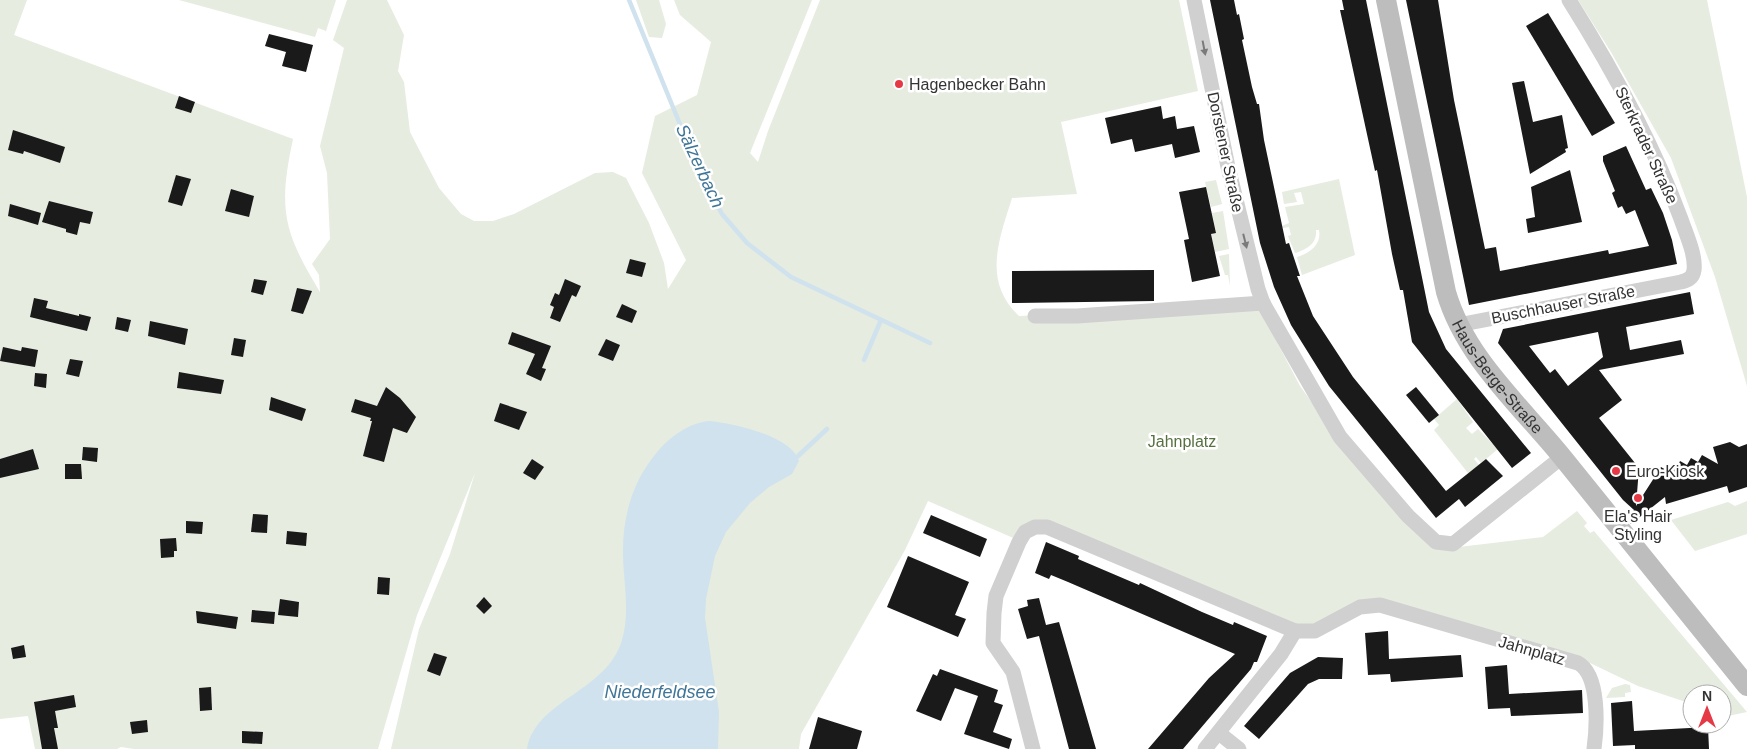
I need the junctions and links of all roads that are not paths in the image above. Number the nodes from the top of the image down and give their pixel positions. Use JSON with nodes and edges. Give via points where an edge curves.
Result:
{"nodes":[{"id":1,"x":1194,"y":0,"type":"edge"},
{"id":2,"x":1386,"y":0,"type":"edge"},
{"id":3,"x":1569,"y":0,"type":"edge"},
{"id":4,"x":1669,"y":284,"type":"joint"},
{"id":5,"x":1263,"y":303,"type":"junction"},
{"id":6,"x":1035,"y":316,"type":"dead end"},
{"id":7,"x":1458,"y":325,"type":"junction"},
{"id":8,"x":1562,"y":457,"type":"junction"},
{"id":9,"x":1295,"y":631,"type":"junction"},
{"id":10,"x":1747,"y":686,"type":"edge"},
{"id":11,"x":1219,"y":733,"type":"junction"},
{"id":12,"x":1033,"y":749,"type":"edge"},
{"id":13,"x":1205,"y":749,"type":"edge"},
{"id":14,"x":1239,"y":749,"type":"edge"},
{"id":15,"x":1594,"y":749,"type":"edge"}],
"edges":[{"from":1,"to":5,"type":"street","name":"Dorstener Straße","one_way":true,"via":[[1242,230]]},
{"from":2,"to":7,"type":"main road","name":"Haus-Berge-Straße","via":[[1446,292]]},
{"from":3,"to":4,"type":"street","name":"Sterkrader Straße","via":[[1610,66],[1647,138],[1683,225],[1694,270],[1688,280]]},
{"from":4,"to":7,"type":"street","name":"Buschhauser Straße"},
{"from":5,"to":6,"type":"street"},
{"from":5,"to":8,"type":"street","via":[[1340,437],[1408,516],[1436,542],[1454,544]]},
{"from":7,"to":8,"type":"main road","name":"Haus-Berge-Straße","via":[[1478,356]]},
{"from":8,"to":10,"type":"main road","name":"Haus-Berge-Straße"},
{"from":9,"to":11,"type":"street","via":[[1281,654]]},
{"from":9,"to":12,"type":"street","name":"Jahnplatz","via":[[1047,527],[1036,527],[1025,532],[1019,542],[996,596],[993,643],[1013,672]]},
{"from":9,"to":15,"type":"street","name":"Jahnplatz","via":[[1315,631],[1360,607],[1380,605],[1578,663],[1589,674],[1593,688]]},
{"from":11,"to":13,"type":"street"},
{"from":11,"to":14,"type":"street"}]}
